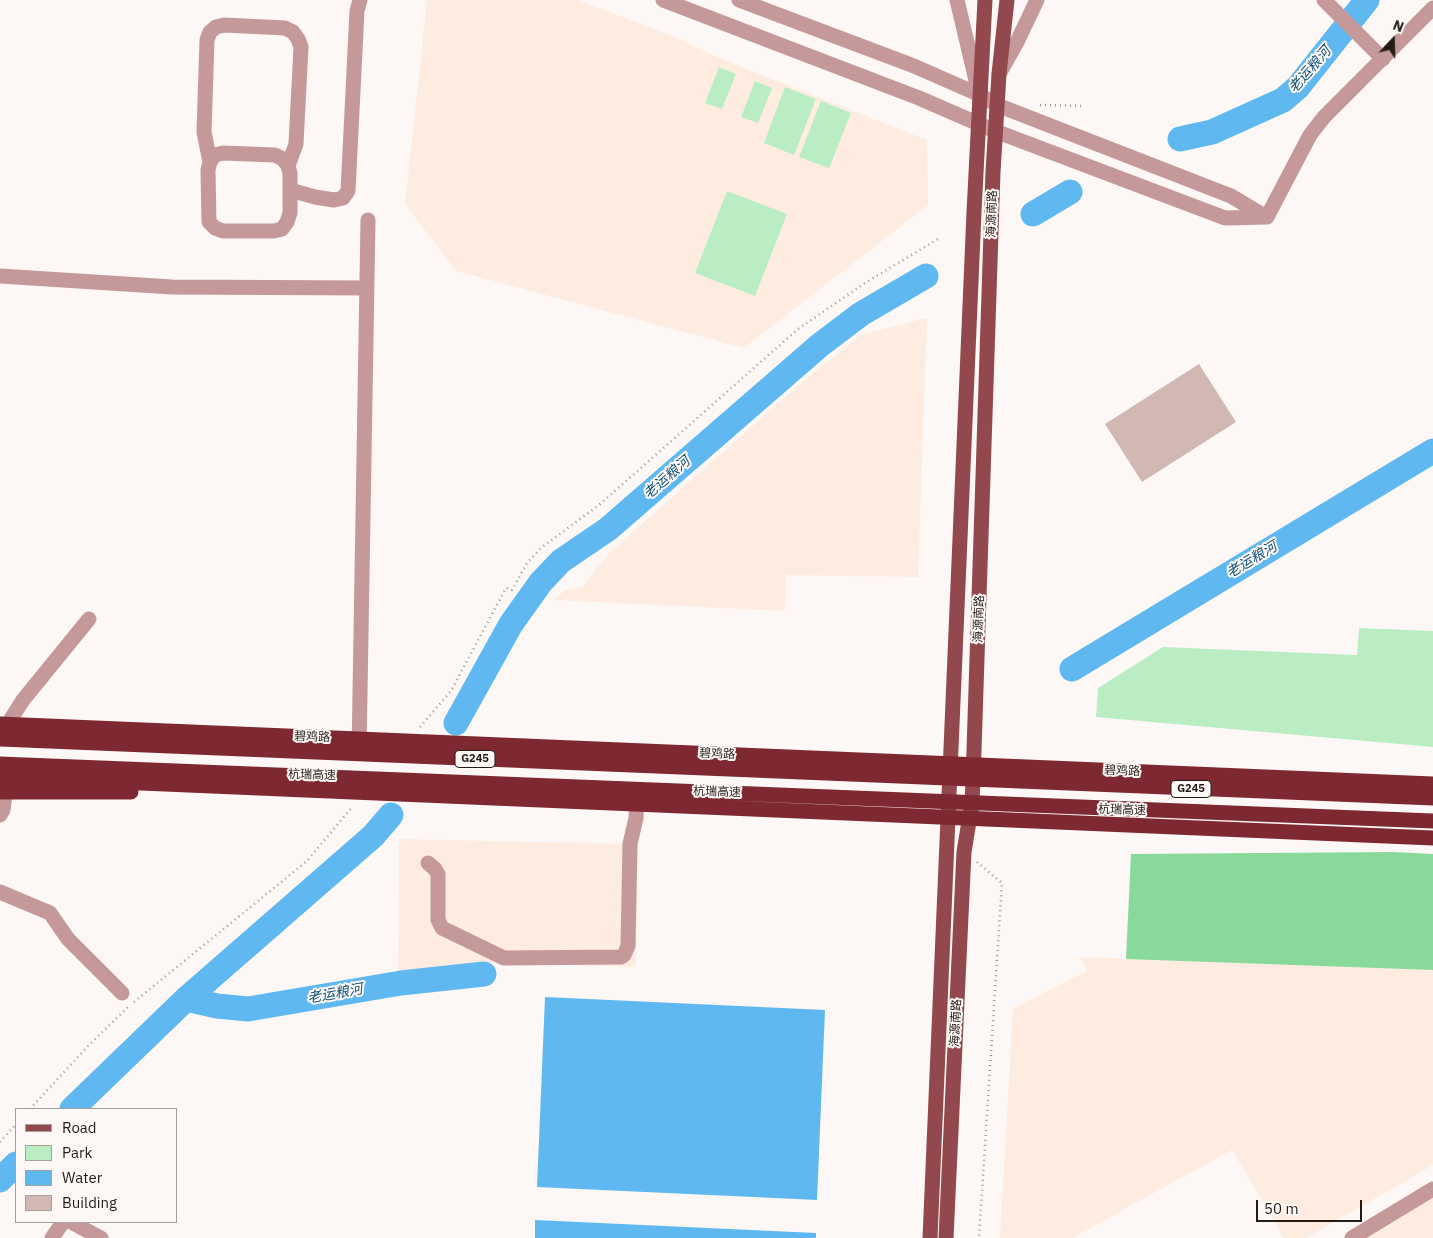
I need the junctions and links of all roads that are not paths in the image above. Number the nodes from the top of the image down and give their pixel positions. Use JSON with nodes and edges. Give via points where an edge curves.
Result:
{"nodes":[{"id":1,"x":360,"y":0,"type":"edge"},
{"id":2,"x":663,"y":0,"type":"edge"},
{"id":3,"x":739,"y":0,"type":"edge"},
{"id":4,"x":957,"y":0,"type":"edge"},
{"id":5,"x":985,"y":0,"type":"edge"},
{"id":6,"x":1007,"y":0,"type":"edge"},
{"id":7,"x":1037,"y":0,"type":"edge"},
{"id":8,"x":1326,"y":3,"type":"edge"},
{"id":9,"x":1433,"y":8,"type":"edge"},
{"id":10,"x":1383,"y":59,"type":"junction"},
{"id":11,"x":999,"y":74,"type":"junction"},
{"id":12,"x":980,"y":95,"type":"junction"},
{"id":13,"x":997,"y":105,"type":"junction"},
{"id":14,"x":979,"y":123,"type":"junction"},
{"id":15,"x":996,"y":131,"type":"junction"},
{"id":16,"x":210,"y":162,"type":"junction"},
{"id":17,"x":288,"y":166,"type":"junction"},
{"id":18,"x":290,"y":190,"type":"junction"},
{"id":19,"x":1267,"y":217,"type":"junction"},
{"id":20,"x":368,"y":220,"type":"dead end"},
{"id":21,"x":0,"y":276,"type":"edge"},
{"id":22,"x":367,"y":288,"type":"junction"},
{"id":23,"x":89,"y":619,"type":"dead end"},
{"id":24,"x":0,"y":724,"type":"edge"},
{"id":25,"x":0,"y":738,"type":"edge"},
{"id":26,"x":359,"y":754,"type":"junction"},
{"id":27,"x":3,"y":769,"type":"edge"},
{"id":28,"x":950,"y":779,"type":"junction"},
{"id":29,"x":973,"y":780,"type":"junction"},
{"id":30,"x":1433,"y":784,"type":"edge"},
{"id":31,"x":637,"y":790,"type":"junction"},
{"id":32,"x":0,"y":792,"type":"edge"},
{"id":33,"x":373,"y":793,"type":"junction"},
{"id":34,"x":1433,"y":798,"type":"edge"},
{"id":35,"x":949,"y":802,"type":"junction"},
{"id":36,"x":972,"y":802,"type":"junction"},
{"id":37,"x":0,"y":814,"type":"edge"},
{"id":38,"x":1433,"y":821,"type":"edge"},
{"id":39,"x":1433,"y":838,"type":"edge"},
{"id":40,"x":428,"y":863,"type":"dead end"},
{"id":41,"x":0,"y":892,"type":"edge"},
{"id":42,"x":122,"y":994,"type":"dead end"},
{"id":43,"x":1433,"y":1189,"type":"edge"},
{"id":44,"x":62,"y":1223,"type":"edge"},
{"id":45,"x":73,"y":1223,"type":"edge"},
{"id":46,"x":52,"y":1238,"type":"edge"},
{"id":47,"x":101,"y":1238,"type":"edge"},
{"id":48,"x":930,"y":1238,"type":"edge"},
{"id":49,"x":946,"y":1238,"type":"edge"},
{"id":50,"x":1352,"y":1238,"type":"edge"}],
"edges":[{"from":1,"to":18,"type":"street","via":[[348,192],[343,198],[334,200]]},
{"from":2,"to":14,"type":"street"},
{"from":3,"to":12,"type":"street","via":[[914,66]]},
{"from":4,"to":12,"type":"street"},
{"from":5,"to":12,"type":"main road","name":"海源南路"},
{"from":6,"to":11,"type":"main road","name":"海源南路"},
{"from":7,"to":11,"type":"street"},
{"from":8,"to":10,"type":"street"},
{"from":9,"to":10,"type":"street"},
{"from":10,"to":19,"type":"street","via":[[1324,117],[1310,136]]},
{"from":11,"to":13,"type":"main road","name":"海源南路"},
{"from":12,"to":13,"type":"street"},
{"from":12,"to":14,"type":"main road","name":"海源南路"},
{"from":13,"to":15,"type":"main road","name":"海源南路"},
{"from":13,"to":19,"type":"street","via":[[1231,196]]},
{"from":14,"to":15,"type":"street"},
{"from":14,"to":28,"type":"main road","name":"海源南路"},
{"from":15,"to":19,"type":"street","via":[[1225,218]]},
{"from":15,"to":29,"type":"main road","name":"海源南路"},
{"from":16,"to":17,"type":"street","via":[[223,152],[275,155]]},
{"from":16,"to":17,"type":"street","via":[[204,132],[207,40],[210,32],[224,25],[285,28],[293,32],[301,47],[296,144]]},
{"from":16,"to":18,"type":"street","via":[[209,222],[223,231],[282,229],[290,213]]},
{"from":17,"to":18,"type":"street"},
{"from":20,"to":22,"type":"street"},
{"from":21,"to":22,"type":"street","via":[[172,287]]},
{"from":22,"to":26,"type":"street"},
{"from":23,"to":25,"type":"street","via":[[23,700]]},
{"from":24,"to":30,"type":"highway"},
{"from":25,"to":26,"type":"highway","name":"碧鸡路","number":"G245"},
{"from":26,"to":28,"type":"highway","name":"碧鸡路","number":"G245"},
{"from":27,"to":31,"type":"highway","number":"G245"},
{"from":27,"to":33,"type":"highway","name":"杭瑞高速"},
{"from":27,"to":37,"type":"street","via":[[3,810]]},
{"from":28,"to":29,"type":"highway","name":"碧鸡路","number":"G245"},
{"from":28,"to":35,"type":"main road","name":"海源南路"},
{"from":29,"to":34,"type":"highway","name":"碧鸡路","number":"G245"},
{"from":29,"to":36,"type":"main road","name":"海源南路"},
{"from":31,"to":35,"type":"highway","number":"G245"},
{"from":31,"to":40,"type":"street","via":[[636,818],[630,844],[628,946],[621,957],[504,958],[442,928],[438,920],[438,874]]},
{"from":32,"to":33,"type":"highway"},
{"from":33,"to":39,"type":"highway","name":"杭瑞高速"},
{"from":35,"to":36,"type":"highway","number":"G245"},
{"from":35,"to":48,"type":"main road","name":"海源南路"},
{"from":36,"to":38,"type":"highway","number":"G245"},
{"from":36,"to":49,"type":"main road","name":"海源南路","via":[[964,852]]},
{"from":41,"to":42,"type":"street","via":[[50,913],[68,939]]},
{"from":43,"to":50,"type":"street"},
{"from":44,"to":46,"type":"street"},
{"from":45,"to":47,"type":"street"}]}
